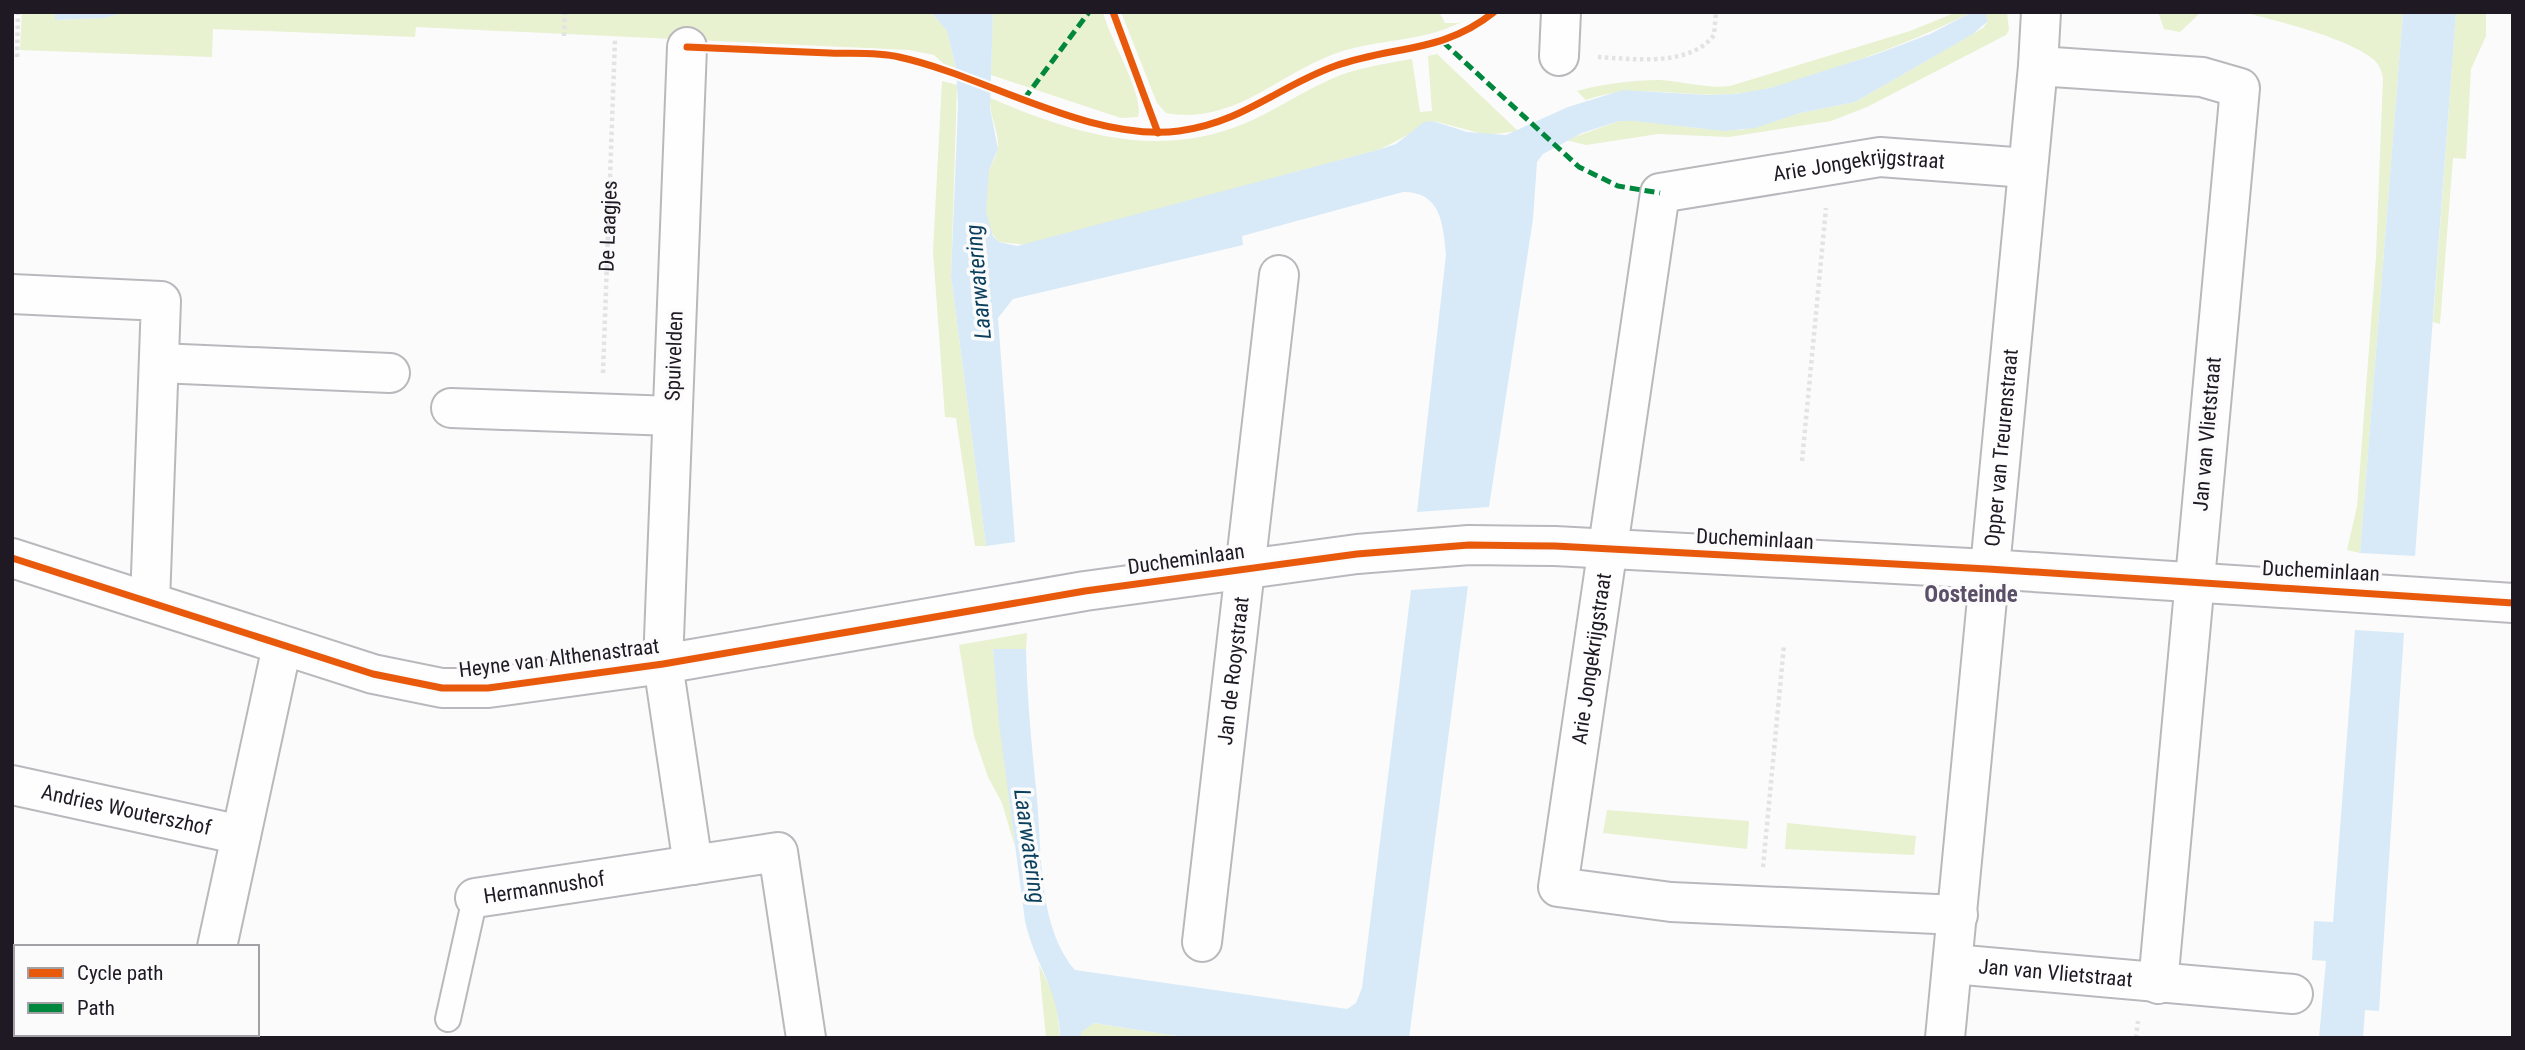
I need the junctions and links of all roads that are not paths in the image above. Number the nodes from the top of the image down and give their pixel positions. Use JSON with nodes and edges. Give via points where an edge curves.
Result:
{"nodes":[{"id":1,"x":1561,"y":12,"type":"edge"},
{"id":2,"x":2040,"y":12,"type":"edge"},
{"id":3,"x":687,"y":47,"type":"dead end"},
{"id":4,"x":1559,"y":56,"type":"road end"},
{"id":5,"x":2038,"y":66,"type":"junction"},
{"id":6,"x":2027,"y":168,"type":"junction"},
{"id":7,"x":1279,"y":275,"type":"dead end"},
{"id":8,"x":12,"y":294,"type":"edge"},
{"id":9,"x":159,"y":363,"type":"junction"},
{"id":10,"x":390,"y":373,"type":"dead end"},
{"id":11,"x":451,"y":408,"type":"dead end"},
{"id":12,"x":672,"y":416,"type":"junction"},
{"id":13,"x":1606,"y":549,"type":"junction"},
{"id":14,"x":12,"y":558,"type":"edge"},
{"id":15,"x":1245,"y":569,"type":"junction"},
{"id":16,"x":1988,"y":569,"type":"junction"},
{"id":17,"x":2193,"y":582,"type":"junction"},
{"id":18,"x":150,"y":602,"type":"junction"},
{"id":19,"x":2513,"y":603,"type":"edge"},
{"id":20,"x":998,"y":606,"type":"joint"},
{"id":21,"x":282,"y":646,"type":"junction"},
{"id":22,"x":663,"y":664,"type":"junction"},
{"id":23,"x":12,"y":785,"type":"edge"},
{"id":24,"x":241,"y":835,"type":"junction"},
{"id":25,"x":693,"y":865,"type":"junction"},
{"id":26,"x":475,"y":898,"type":"joint"},
{"id":27,"x":1958,"y":915,"type":"junction"},
{"id":28,"x":1202,"y":942,"type":"dead end"},
{"id":29,"x":217,"y":945,"type":"edge"},
{"id":30,"x":1953,"y":964,"type":"junction"},
{"id":31,"x":2158,"y":984,"type":"junction"},
{"id":32,"x":2293,"y":994,"type":"dead end"},
{"id":33,"x":448,"y":1019,"type":"dead end"},
{"id":34,"x":806,"y":1038,"type":"edge"},
{"id":35,"x":1945,"y":1038,"type":"edge"}],
"edges":[{"from":1,"to":4,"type":"street"},
{"from":2,"to":5,"type":"street","name":"Opper van Treurenstraat"},
{"from":3,"to":12,"type":"street","name":"Spuivelden"},
{"from":5,"to":6,"type":"street","name":"Opper van Treurenstraat"},
{"from":5,"to":17,"type":"street","name":"Jan van Vlietstraat","via":[[2202,78],[2240,88]]},
{"from":6,"to":13,"type":"street","name":"Arie Jongekrijgstraat","via":[[1901,157],[1660,193]]},
{"from":6,"to":16,"type":"street","name":"Opper van Treurenstraat"},
{"from":7,"to":15,"type":"street","name":"Jan de Rooystraat"},
{"from":8,"to":9,"type":"street","via":[[161,301]]},
{"from":9,"to":10,"type":"street"},
{"from":9,"to":18,"type":"street"},
{"from":11,"to":12,"type":"street"},
{"from":12,"to":22,"type":"street","name":"Spuivelden"},
{"from":13,"to":15,"type":"street","name":"Ducheminlaan","via":[[1469,545]]},
{"from":13,"to":16,"type":"street","name":"Ducheminlaan"},
{"from":13,"to":27,"type":"street","name":"Arie Jongekrijgstraat","via":[[1558,887],[1641,900]]},
{"from":14,"to":18,"type":"street","name":"Heyne van Althenastraat"},
{"from":15,"to":20,"type":"street","name":"Ducheminlaan"},
{"from":15,"to":28,"type":"street","name":"Jan de Rooystraat"},
{"from":16,"to":17,"type":"street","name":"Ducheminlaan"},
{"from":16,"to":27,"type":"street","name":"Opper van Treurenstraat"},
{"from":17,"to":19,"type":"street","name":"Ducheminlaan"},
{"from":17,"to":31,"type":"street","name":"Jan van Vlietstraat"},
{"from":18,"to":21,"type":"street","name":"Heyne van Althenastraat"},
{"from":20,"to":22,"type":"street","name":"Heyne van Althenastraat"},
{"from":21,"to":22,"type":"street","name":"Heyne van Althenastraat","via":[[373,674],[442,688],[488,688]]},
{"from":21,"to":24,"type":"street","name":"Andries Wouterszhof"},
{"from":22,"to":25,"type":"street"},
{"from":23,"to":24,"type":"street","name":"Andries Wouterszhof"},
{"from":24,"to":29,"type":"street","name":"Andries Wouterszhof"},
{"from":25,"to":26,"type":"street","name":"Hermannushof"},
{"from":25,"to":34,"type":"street","name":"Hermannushof","via":[[778,852]]},
{"from":26,"to":33,"type":"lane","name":"Hermannushof"},
{"from":27,"to":30,"type":"street","name":"Opper van Treurenstraat"},
{"from":30,"to":31,"type":"street","name":"Jan van Vlietstraat"},
{"from":30,"to":35,"type":"street","name":"Opper van Treurenstraat"},
{"from":31,"to":32,"type":"street","name":"Jan van Vlietstraat"}]}
